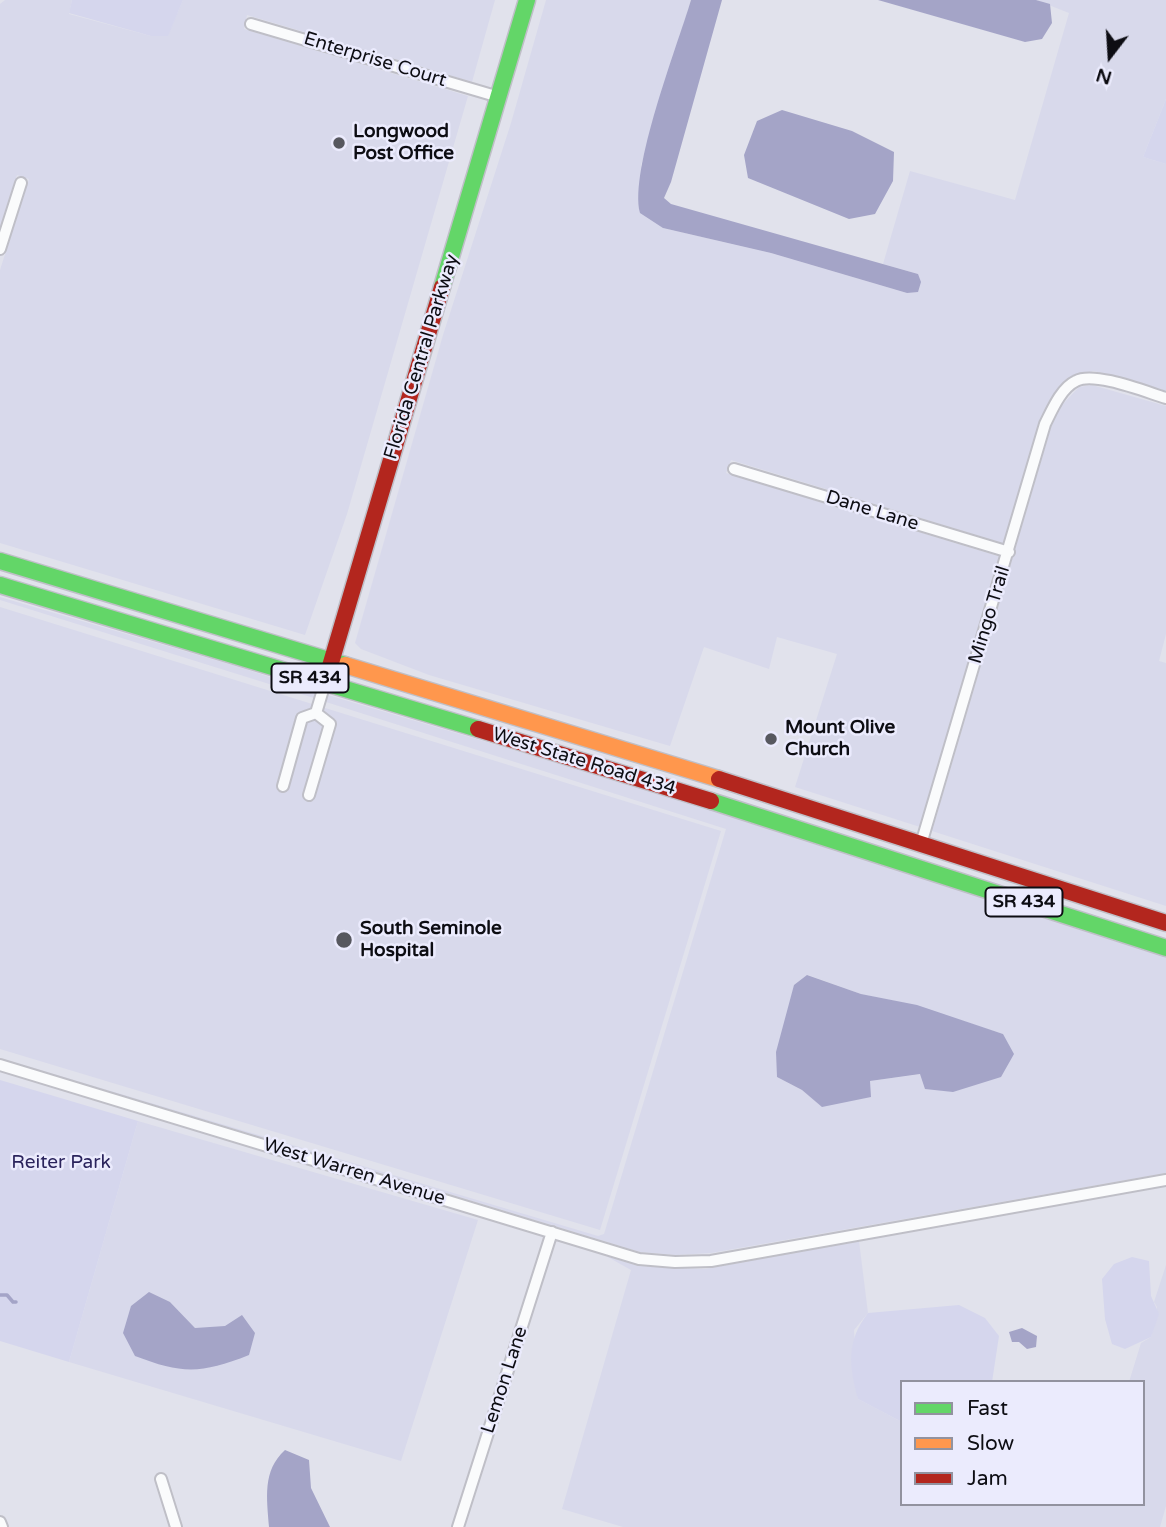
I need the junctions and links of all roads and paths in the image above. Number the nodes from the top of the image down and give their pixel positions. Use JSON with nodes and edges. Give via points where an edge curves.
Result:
{"nodes":[{"id":1,"x":527,"y":0,"type":"edge"},
{"id":2,"x":251,"y":24,"type":"dead end"},
{"id":3,"x":499,"y":97,"type":"junction"},
{"id":4,"x":21,"y":183,"type":"dead end"},
{"id":5,"x":0,"y":249,"type":"edge"},
{"id":6,"x":1166,"y":398,"type":"edge"},
{"id":7,"x":734,"y":469,"type":"dead end"},
{"id":8,"x":1009,"y":552,"type":"junction"},
{"id":9,"x":0,"y":561,"type":"edge"},
{"id":10,"x":0,"y":585,"type":"edge"},
{"id":11,"x":332,"y":660,"type":"junction"},
{"id":12,"x":325,"y":683,"type":"junction"},
{"id":13,"x":316,"y":713,"type":"junction"},
{"id":14,"x":283,"y":786,"type":"dead end"},
{"id":15,"x":309,"y":795,"type":"dead end"},
{"id":16,"x":921,"y":844,"type":"junction"},
{"id":17,"x":883,"y":856,"type":"junction"},
{"id":18,"x":962,"y":858,"type":"junction"},
{"id":19,"x":916,"y":867,"type":"junction"},
{"id":20,"x":1166,"y":923,"type":"edge"},
{"id":21,"x":1166,"y":948,"type":"edge"},
{"id":22,"x":0,"y":1065,"type":"edge"},
{"id":23,"x":1166,"y":1180,"type":"edge"},
{"id":24,"x":552,"y":1232,"type":"junction"},
{"id":25,"x":161,"y":1479,"type":"dead end"},
{"id":26,"x":176,"y":1527,"type":"edge"},
{"id":27,"x":458,"y":1527,"type":"edge"}],
"edges":[{"from":1,"to":3,"type":"main road","name":"Florida Central Parkway"},
{"from":2,"to":3,"type":"street","name":"Enterprise Court"},
{"from":3,"to":11,"type":"main road","name":"Florida Central Parkway"},
{"from":4,"to":5,"type":"street"},
{"from":6,"to":8,"type":"street","name":"Mingo Trail","via":[[1092,377],[1067,389],[1045,424]]},
{"from":7,"to":8,"type":"street","name":"Dane Lane"},
{"from":8,"to":16,"type":"street","name":"Mingo Trail"},
{"from":9,"to":11,"type":"main road","name":"West State Road 434","number":"SR 434"},
{"from":10,"to":12,"type":"main road","name":"West State Road 434","number":"SR 434"},
{"from":11,"to":12,"type":"main road","name":"Florida Central Parkway"},
{"from":11,"to":16,"type":"main road","name":"West State Road 434","number":"SR 434"},
{"from":12,"to":13,"type":"street","name":"Florida Central Parkway"},
{"from":12,"to":17,"type":"main road","name":"West State Road 434","number":"SR 434"},
{"from":13,"to":14,"type":"street","name":"Florida Central Parkway","via":[[302,718]]},
{"from":13,"to":15,"type":"street","via":[[330,724]]},
{"from":16,"to":17,"type":"main road"},
{"from":16,"to":18,"type":"main road","name":"West State Road 434","number":"SR 434"},
{"from":17,"to":19,"type":"main road","name":"West State Road 434","number":"SR 434"},
{"from":18,"to":19,"type":"main road"},
{"from":18,"to":20,"type":"main road","name":"West State Road 434","number":"SR 434"},
{"from":19,"to":21,"type":"main road","name":"West State Road 434","number":"SR 434"},
{"from":22,"to":24,"type":"street","name":"West Warren Avenue"},
{"from":23,"to":24,"type":"street","name":"West Warren Avenue","via":[[711,1261],[639,1259]]},
{"from":24,"to":27,"type":"street","name":"Lemon Lane"},
{"from":25,"to":26,"type":"street"}]}
